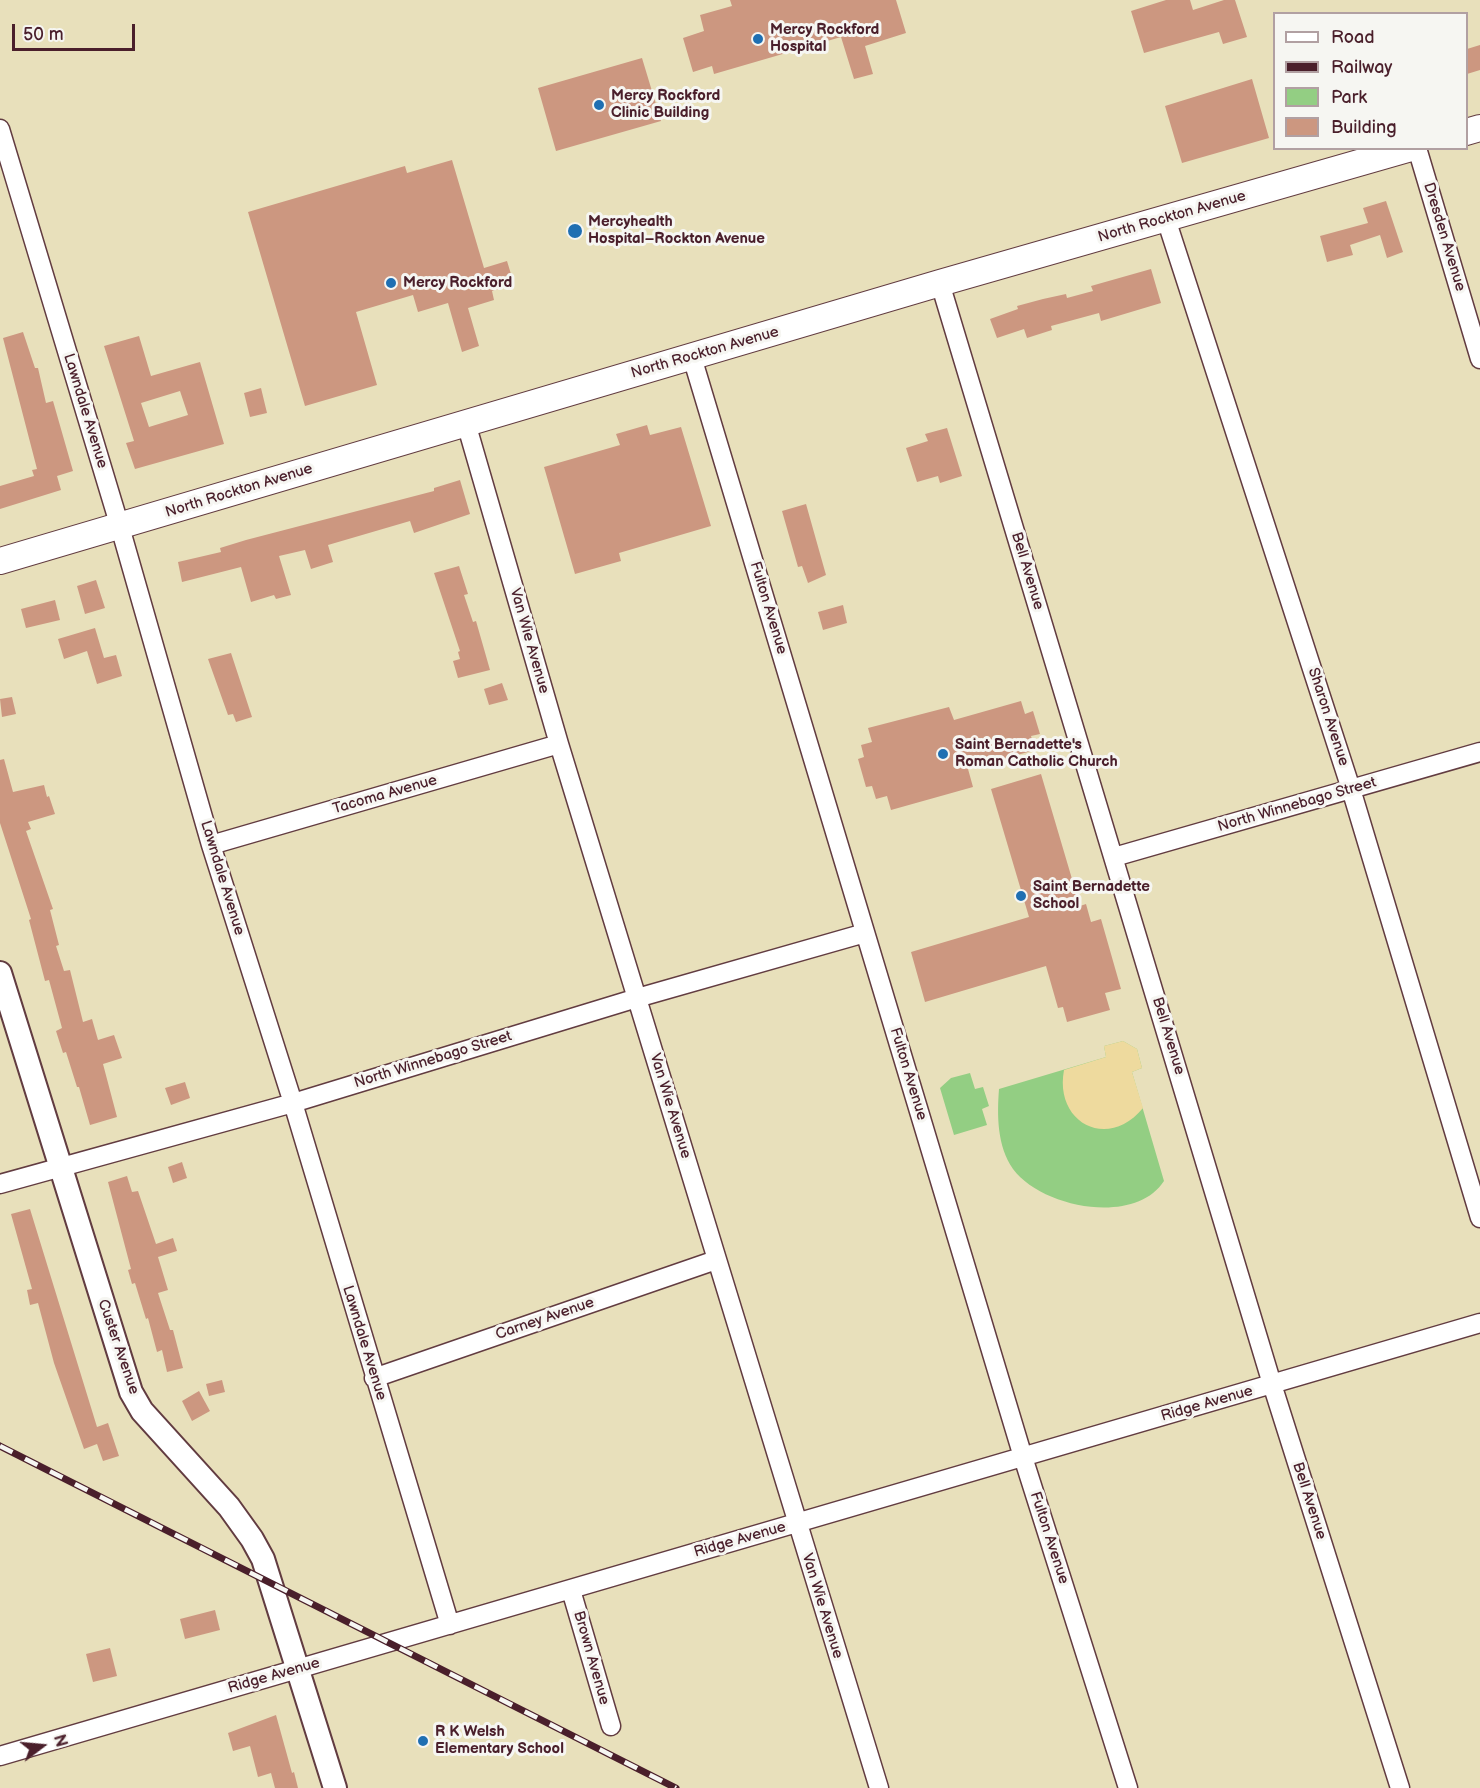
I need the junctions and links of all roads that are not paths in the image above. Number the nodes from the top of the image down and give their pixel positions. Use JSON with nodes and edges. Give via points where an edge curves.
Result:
{"nodes":[{"id":1,"x":0,"y":129,"type":"edge"},
{"id":2,"x":1405,"y":150,"type":"edge"},
{"id":3,"x":1419,"y":150,"type":"edge"},
{"id":4,"x":1166,"y":219,"type":"junction"},
{"id":5,"x":940,"y":284,"type":"junction"},
{"id":6,"x":692,"y":357,"type":"junction"},
{"id":7,"x":1480,"y":359,"type":"edge"},
{"id":8,"x":466,"y":423,"type":"junction"},
{"id":9,"x":120,"y":526,"type":"junction"},
{"id":10,"x":0,"y":561,"type":"edge"},
{"id":11,"x":559,"y":744,"type":"junction"},
{"id":12,"x":1480,"y":752,"type":"edge"},
{"id":13,"x":1352,"y":789,"type":"junction"},
{"id":14,"x":211,"y":845,"type":"junction"},
{"id":15,"x":1113,"y":857,"type":"junction"},
{"id":16,"x":865,"y":933,"type":"junction"},
{"id":17,"x":0,"y":973,"type":"edge"},
{"id":18,"x":637,"y":998,"type":"junction"},
{"id":19,"x":293,"y":1103,"type":"junction"},
{"id":20,"x":62,"y":1166,"type":"junction"},
{"id":21,"x":0,"y":1184,"type":"edge"},
{"id":22,"x":1480,"y":1218,"type":"edge"},
{"id":23,"x":716,"y":1260,"type":"junction"},
{"id":24,"x":1480,"y":1323,"type":"edge"},
{"id":25,"x":374,"y":1378,"type":"junction"},
{"id":26,"x":1272,"y":1384,"type":"junction"},
{"id":27,"x":1023,"y":1457,"type":"junction"},
{"id":28,"x":797,"y":1524,"type":"junction"},
{"id":29,"x":571,"y":1590,"type":"junction"},
{"id":30,"x":450,"y":1625,"type":"junction"},
{"id":31,"x":299,"y":1669,"type":"junction"},
{"id":32,"x":611,"y":1726,"type":"dead end"},
{"id":33,"x":0,"y":1756,"type":"edge"},
{"id":34,"x":334,"y":1788,"type":"edge"},
{"id":35,"x":879,"y":1788,"type":"edge"},
{"id":36,"x":1128,"y":1788,"type":"edge"},
{"id":37,"x":1400,"y":1788,"type":"edge"}],
"edges":[{"from":1,"to":9,"type":"street","name":"Lawndale Avenue"},
{"from":2,"to":4,"type":"main road","name":"North Rockton Avenue"},
{"from":3,"to":7,"type":"street","name":"Dresden Avenue"},
{"from":4,"to":5,"type":"main road","name":"North Rockton Avenue"},
{"from":4,"to":13,"type":"street","name":"Sharon Avenue"},
{"from":5,"to":6,"type":"main road","name":"North Rockton Avenue"},
{"from":5,"to":15,"type":"street","name":"Bell Avenue"},
{"from":6,"to":8,"type":"main road","name":"North Rockton Avenue"},
{"from":6,"to":16,"type":"street","name":"Fulton Avenue"},
{"from":8,"to":9,"type":"main road","name":"North Rockton Avenue"},
{"from":8,"to":11,"type":"street","name":"Van Wie Avenue"},
{"from":9,"to":10,"type":"main road","name":"North Rockton Avenue"},
{"from":9,"to":14,"type":"street","name":"Lawndale Avenue"},
{"from":11,"to":14,"type":"street","name":"Tacoma Avenue"},
{"from":11,"to":18,"type":"street","name":"Van Wie Avenue"},
{"from":12,"to":13,"type":"street","name":"North Winnebago Street"},
{"from":13,"to":15,"type":"street","name":"North Winnebago Street"},
{"from":13,"to":22,"type":"street","name":"Sharon Avenue"},
{"from":14,"to":19,"type":"street","name":"Lawndale Avenue"},
{"from":15,"to":26,"type":"street","name":"Bell Avenue"},
{"from":16,"to":18,"type":"street","name":"North Winnebago Street"},
{"from":16,"to":27,"type":"street","name":"Fulton Avenue"},
{"from":17,"to":20,"type":"street","name":"Custer Avenue"},
{"from":18,"to":19,"type":"street","name":"North Winnebago Street"},
{"from":18,"to":23,"type":"street","name":"Van Wie Avenue"},
{"from":19,"to":20,"type":"street","name":"North Winnebago Street"},
{"from":19,"to":25,"type":"street","name":"Lawndale Avenue"},
{"from":20,"to":21,"type":"street","name":"North Winnebago Street"},
{"from":20,"to":31,"type":"street","name":"Custer Avenue","via":[[131,1392],[142,1412],[229,1507],[252,1539],[272,1583]]},
{"from":23,"to":25,"type":"street","name":"Carney Avenue"},
{"from":23,"to":28,"type":"street","name":"Van Wie Avenue"},
{"from":24,"to":26,"type":"street","name":"Ridge Avenue"},
{"from":25,"to":30,"type":"street","name":"Lawndale Avenue"},
{"from":26,"to":27,"type":"street","name":"Ridge Avenue"},
{"from":26,"to":37,"type":"street","name":"Bell Avenue"},
{"from":27,"to":28,"type":"street","name":"Ridge Avenue"},
{"from":27,"to":36,"type":"street","name":"Fulton Avenue"},
{"from":28,"to":29,"type":"street","name":"Ridge Avenue"},
{"from":28,"to":35,"type":"street","name":"Van Wie Avenue"},
{"from":29,"to":30,"type":"street","name":"Ridge Avenue"},
{"from":29,"to":32,"type":"street","name":"Brown Avenue"},
{"from":30,"to":31,"type":"street","name":"Ridge Avenue"},
{"from":31,"to":33,"type":"street","name":"Ridge Avenue"},
{"from":31,"to":34,"type":"street","name":"Custer Avenue"}]}
